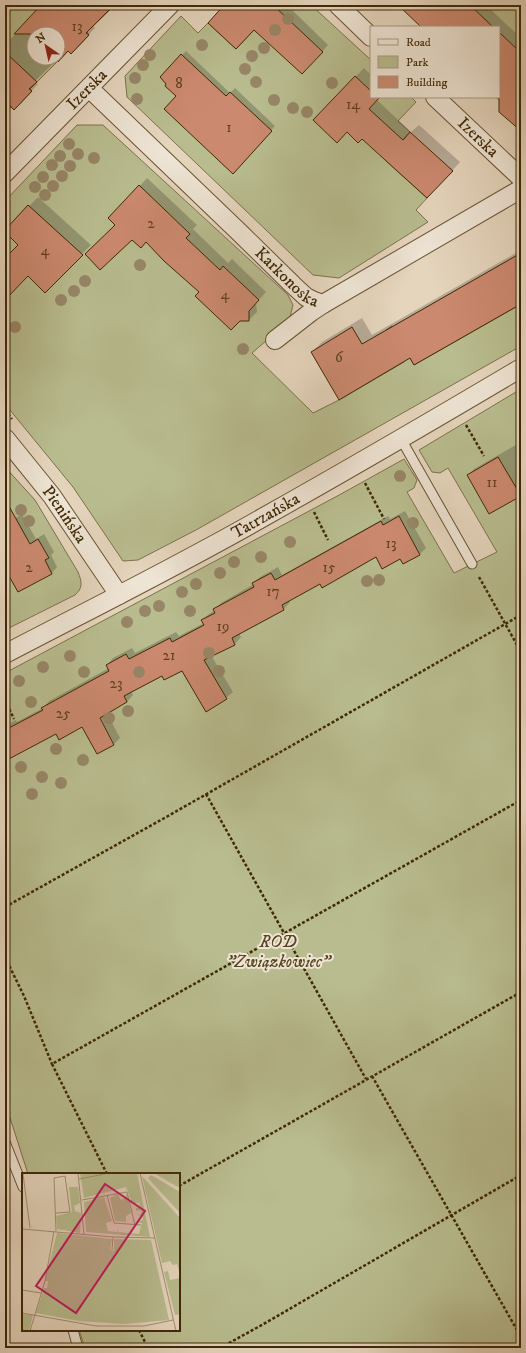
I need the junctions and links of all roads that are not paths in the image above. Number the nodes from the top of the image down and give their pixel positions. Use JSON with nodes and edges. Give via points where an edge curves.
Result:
{"nodes":[{"id":1,"x":170,"y":5,"type":"edge"},
{"id":2,"x":338,"y":5,"type":"edge"},
{"id":3,"x":370,"y":36,"type":"edge"},
{"id":4,"x":89,"y":88,"type":"junction"},
{"id":5,"x":435,"y":98,"type":"edge"},
{"id":6,"x":5,"y":174,"type":"edge"},
{"id":7,"x":521,"y":178,"type":"edge"},
{"id":8,"x":521,"y":189,"type":"edge"},
{"id":9,"x":323,"y":304,"type":"junction"},
{"id":10,"x":275,"y":340,"type":"dead end"},
{"id":11,"x":521,"y":368,"type":"edge"},
{"id":12,"x":5,"y":438,"type":"edge"},
{"id":13,"x":401,"y":439,"type":"junction"},
{"id":14,"x":472,"y":564,"type":"road end"},
{"id":15,"x":119,"y":595,"type":"junction"},
{"id":16,"x":5,"y":654,"type":"edge"},
{"id":17,"x":5,"y":1142,"type":"edge"},
{"id":18,"x":22,"y":1184,"type":"edge"},
{"id":19,"x":72,"y":1331,"type":"edge"},
{"id":20,"x":78,"y":1348,"type":"edge"}],
"edges":[{"from":1,"to":4,"type":"street","name":"Izerska"},
{"from":2,"to":3,"type":"street"},
{"from":4,"to":6,"type":"street","name":"Izerska"},
{"from":4,"to":9,"type":"street","name":"Karkonoska","via":[[293,286],[314,302]]},
{"from":5,"to":7,"type":"street","name":"Izerska"},
{"from":8,"to":9,"type":"street","name":"Karkonoska"},
{"from":9,"to":10,"type":"street"},
{"from":11,"to":13,"type":"street","name":"Tatrzańska"},
{"from":12,"to":15,"type":"street","name":"Pienińska","via":[[52,496]]},
{"from":13,"to":14,"type":"lane"},
{"from":13,"to":15,"type":"street","name":"Tatrzańska","via":[[261,519]]},
{"from":15,"to":16,"type":"street","name":"Tatrzańska"},
{"from":17,"to":18,"type":"lane"},
{"from":19,"to":20,"type":"lane"}]}
